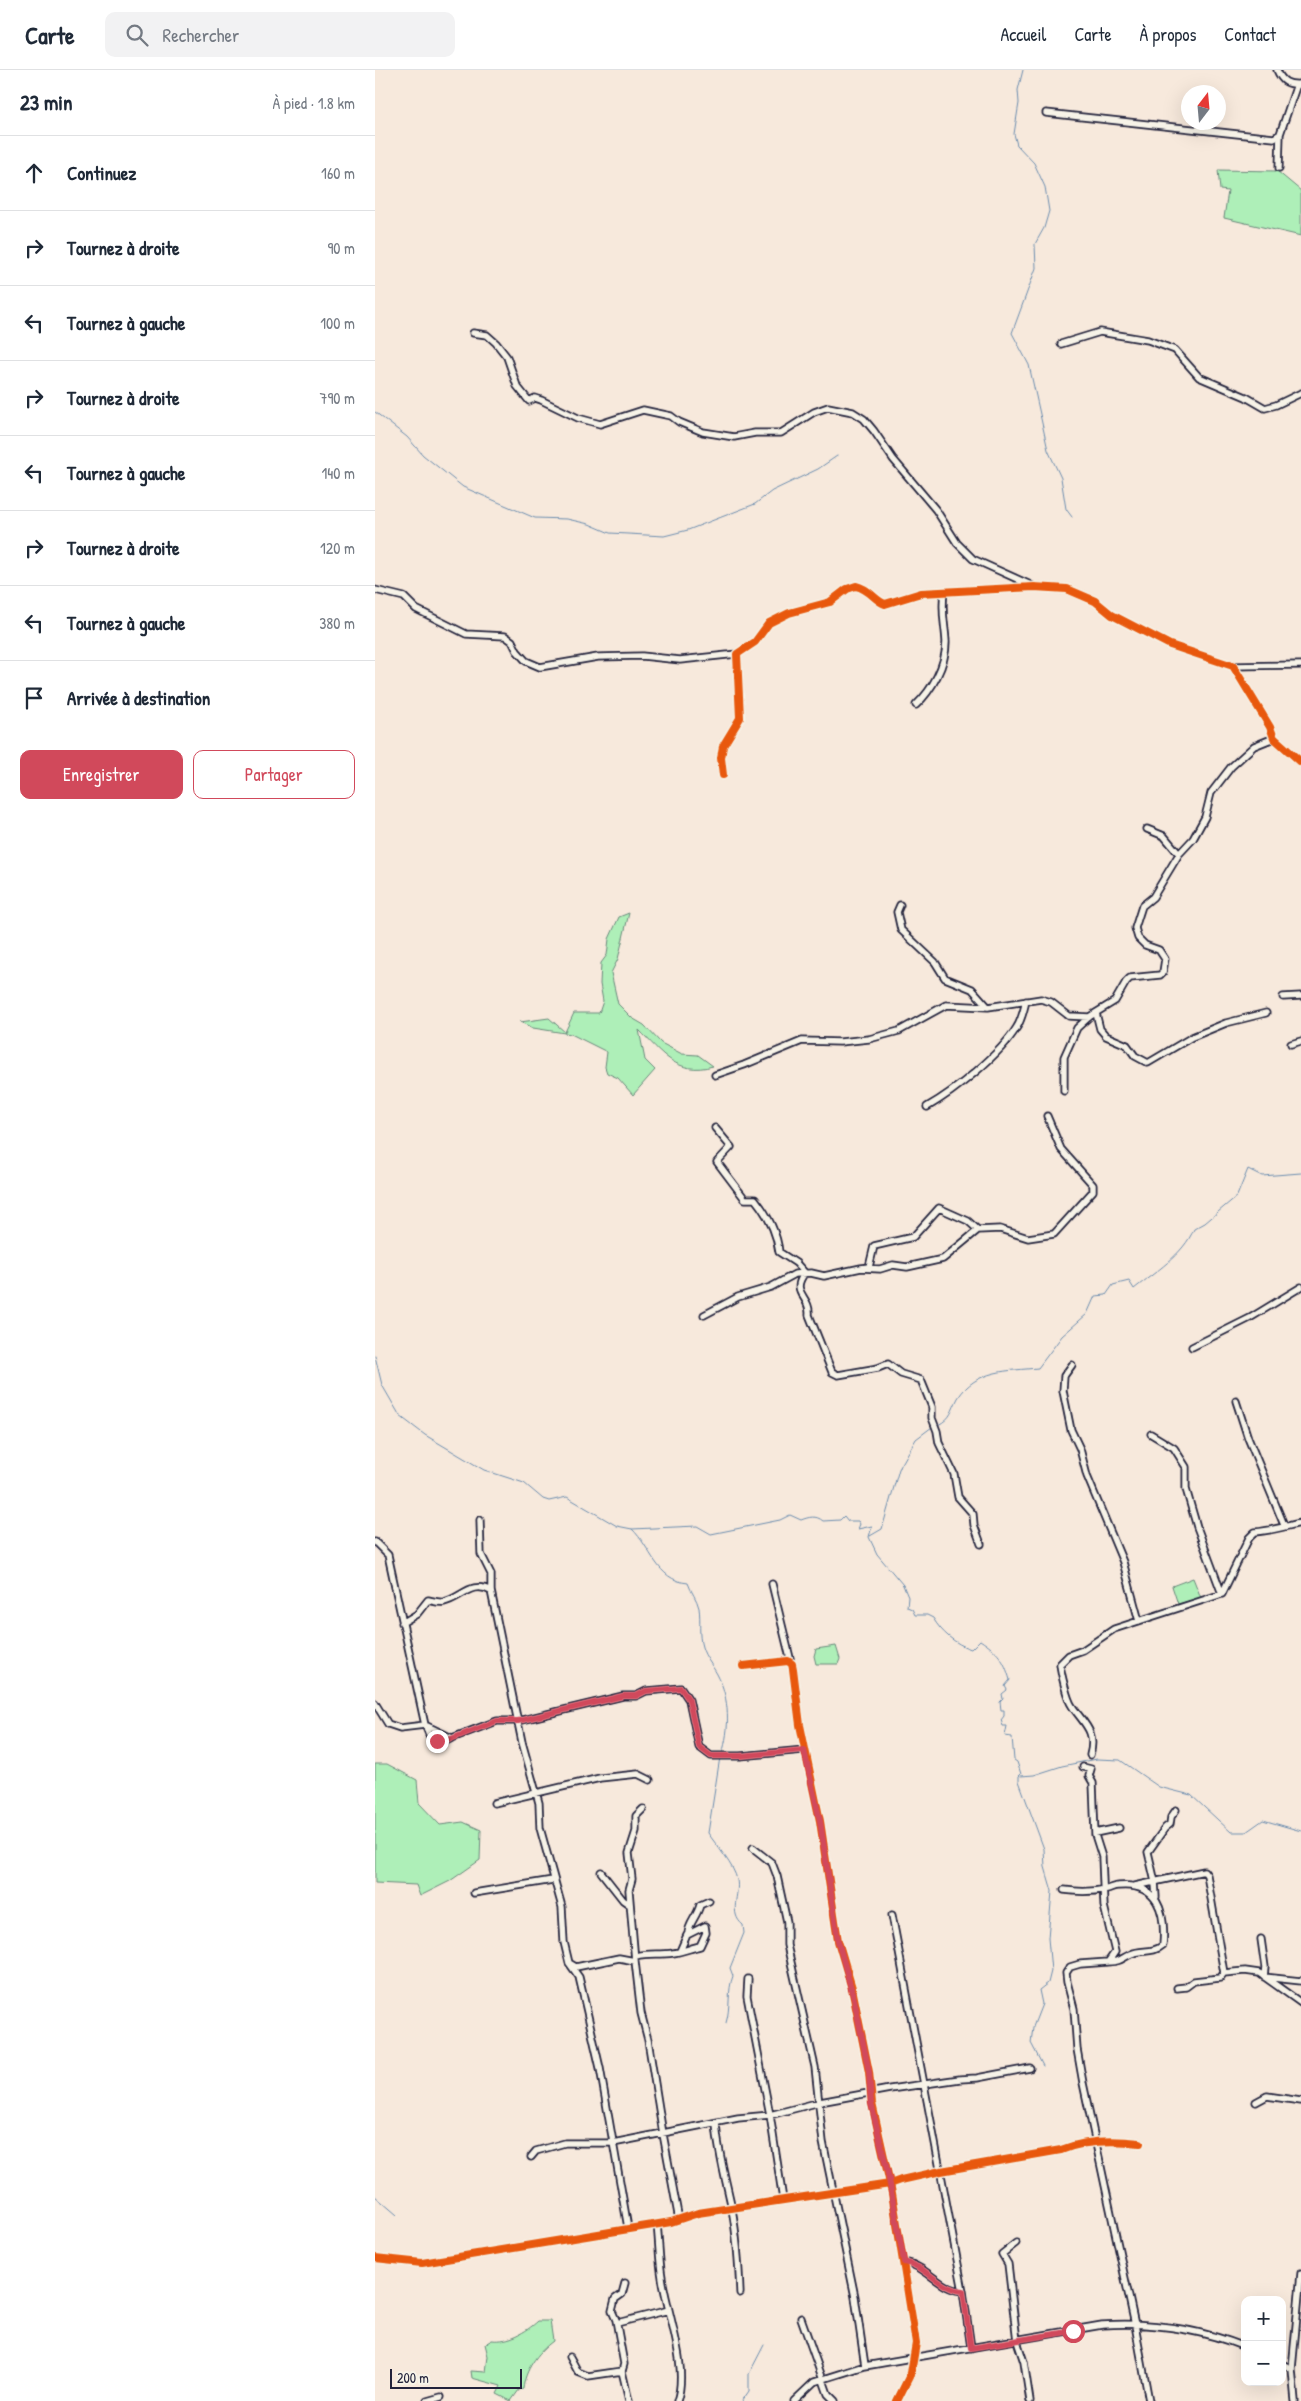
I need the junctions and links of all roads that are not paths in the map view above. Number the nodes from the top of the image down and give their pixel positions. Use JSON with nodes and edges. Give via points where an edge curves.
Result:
{"nodes":[{"id":1,"x":1277,"y":70,"type":"edge"},
{"id":2,"x":1300,"y":84,"type":"edge"},
{"id":3,"x":1046,"y":113,"type":"dead end"},
{"id":4,"x":1280,"y":134,"type":"junction"},
{"id":5,"x":1279,"y":168,"type":"dead end"},
{"id":6,"x":473,"y":333,"type":"dead end"},
{"id":7,"x":1061,"y":344,"type":"dead end"},
{"id":8,"x":1301,"y":392,"type":"edge"},
{"id":9,"x":1034,"y":587,"type":"junction"},
{"id":10,"x":375,"y":590,"type":"edge"},
{"id":11,"x":944,"y":592,"type":"junction"},
{"id":12,"x":737,"y":654,"type":"junction"},
{"id":13,"x":1301,"y":665,"type":"edge"},
{"id":14,"x":1233,"y":666,"type":"junction"},
{"id":15,"x":916,"y":704,"type":"dead end"},
{"id":16,"x":1274,"y":738,"type":"junction"},
{"id":17,"x":1301,"y":762,"type":"edge"},
{"id":18,"x":723,"y":775,"type":"dead end"},
{"id":19,"x":1147,"y":829,"type":"dead end"},
{"id":20,"x":1179,"y":854,"type":"junction"},
{"id":21,"x":900,"y":905,"type":"dead end"},
{"id":22,"x":1301,"y":996,"type":"edge"},
{"id":23,"x":1283,"y":997,"type":"dead end"},
{"id":24,"x":1026,"y":1001,"type":"junction"},
{"id":25,"x":988,"y":1007,"type":"junction"},
{"id":26,"x":1096,"y":1013,"type":"junction"},
{"id":27,"x":1266,"y":1013,"type":"dead end"},
{"id":28,"x":1089,"y":1017,"type":"junction"},
{"id":29,"x":1301,"y":1041,"type":"edge"},
{"id":30,"x":1291,"y":1044,"type":"dead end"},
{"id":31,"x":715,"y":1075,"type":"dead end"},
{"id":32,"x":1064,"y":1091,"type":"dead end"},
{"id":33,"x":927,"y":1107,"type":"dead end"},
{"id":34,"x":1047,"y":1116,"type":"dead end"},
{"id":35,"x":715,"y":1128,"type":"dead end"},
{"id":36,"x":978,"y":1230,"type":"junction"},
{"id":37,"x":861,"y":1268,"type":"junction"},
{"id":38,"x":805,"y":1273,"type":"junction"},
{"id":39,"x":1301,"y":1287,"type":"edge"},
{"id":40,"x":704,"y":1315,"type":"dead end"},
{"id":41,"x":1192,"y":1348,"type":"dead end"},
{"id":42,"x":1072,"y":1365,"type":"dead end"},
{"id":43,"x":1236,"y":1402,"type":"dead end"},
{"id":44,"x":1151,"y":1434,"type":"dead end"},
{"id":45,"x":480,"y":1520,"type":"dead end"},
{"id":46,"x":1301,"y":1523,"type":"edge"},
{"id":47,"x":1284,"y":1525,"type":"junction"},
{"id":48,"x":375,"y":1542,"type":"edge"},
{"id":49,"x":981,"y":1544,"type":"dead end"},
{"id":50,"x":772,"y":1584,"type":"dead end"},
{"id":51,"x":491,"y":1591,"type":"junction"},
{"id":52,"x":1222,"y":1594,"type":"junction"},
{"id":53,"x":1139,"y":1621,"type":"junction"},
{"id":54,"x":402,"y":1623,"type":"junction"},
{"id":55,"x":791,"y":1662,"type":"junction"},
{"id":56,"x":743,"y":1666,"type":"dead end"},
{"id":57,"x":375,"y":1703,"type":"edge"},
{"id":58,"x":518,"y":1721,"type":"junction"},
{"id":59,"x":425,"y":1725,"type":"junction"},
{"id":60,"x":452,"y":1738,"type":"junction"},
{"id":61,"x":804,"y":1750,"type":"junction"},
{"id":62,"x":1090,"y":1755,"type":"dead end"},
{"id":63,"x":1083,"y":1767,"type":"dead end"},
{"id":64,"x":650,"y":1780,"type":"dead end"},
{"id":65,"x":537,"y":1794,"type":"junction"},
{"id":66,"x":493,"y":1803,"type":"dead end"},
{"id":67,"x":643,"y":1809,"type":"dead end"},
{"id":68,"x":1176,"y":1810,"type":"dead end"},
{"id":69,"x":1119,"y":1828,"type":"dead end"},
{"id":70,"x":1095,"y":1833,"type":"junction"},
{"id":71,"x":753,"y":1848,"type":"dead end"},
{"id":72,"x":601,"y":1872,"type":"dead end"},
{"id":73,"x":553,"y":1880,"type":"junction"},
{"id":74,"x":1155,"y":1882,"type":"junction"},
{"id":75,"x":1132,"y":1886,"type":"junction"},
{"id":76,"x":1064,"y":1890,"type":"dead end"},
{"id":77,"x":1103,"y":1890,"type":"junction"},
{"id":78,"x":474,"y":1893,"type":"dead end"},
{"id":79,"x":1156,"y":1897,"type":"junction"},
{"id":80,"x":709,"y":1901,"type":"dead end"},
{"id":81,"x":630,"y":1905,"type":"junction"},
{"id":82,"x":892,"y":1915,"type":"dead end"},
{"id":83,"x":688,"y":1934,"type":"junction"},
{"id":84,"x":1261,"y":1939,"type":"dead end"},
{"id":85,"x":680,"y":1952,"type":"junction"},
{"id":86,"x":636,"y":1959,"type":"junction"},
{"id":87,"x":1109,"y":1962,"type":"junction"},
{"id":88,"x":569,"y":1963,"type":"junction"},
{"id":89,"x":1223,"y":1973,"type":"junction"},
{"id":90,"x":1264,"y":1976,"type":"junction"},
{"id":91,"x":748,"y":1979,"type":"dead end"},
{"id":92,"x":1301,"y":1981,"type":"edge"},
{"id":93,"x":1177,"y":1988,"type":"dead end"},
{"id":94,"x":1301,"y":2003,"type":"edge"},
{"id":95,"x":1030,"y":2068,"type":"dead end"},
{"id":96,"x":923,"y":2084,"type":"junction"},
{"id":97,"x":871,"y":2095,"type":"junction"},
{"id":98,"x":1301,"y":2101,"type":"edge"},
{"id":99,"x":820,"y":2102,"type":"junction"},
{"id":100,"x":1256,"y":2102,"type":"dead end"},
{"id":101,"x":770,"y":2115,"type":"junction"},
{"id":102,"x":716,"y":2123,"type":"junction"},
{"id":103,"x":663,"y":2134,"type":"junction"},
{"id":104,"x":1095,"y":2142,"type":"junction"},
{"id":105,"x":613,"y":2143,"type":"junction"},
{"id":106,"x":1140,"y":2143,"type":"dead end"},
{"id":107,"x":531,"y":2157,"type":"dead end"},
{"id":108,"x":941,"y":2171,"type":"junction"},
{"id":109,"x":890,"y":2184,"type":"junction"},
{"id":110,"x":833,"y":2192,"type":"junction"},
{"id":111,"x":783,"y":2200,"type":"junction"},
{"id":112,"x":731,"y":2208,"type":"junction"},
{"id":113,"x":679,"y":2220,"type":"junction"},
{"id":114,"x":657,"y":2224,"type":"junction"},
{"id":115,"x":629,"y":2228,"type":"junction"},
{"id":116,"x":1016,"y":2244,"type":"dead end"},
{"id":117,"x":375,"y":2258,"type":"edge"},
{"id":118,"x":904,"y":2262,"type":"junction"},
{"id":119,"x":1301,"y":2273,"type":"edge"},
{"id":120,"x":625,"y":2283,"type":"dead end"},
{"id":121,"x":963,"y":2291,"type":"junction"},
{"id":122,"x":740,"y":2293,"type":"dead end"},
{"id":123,"x":669,"y":2310,"type":"junction"},
{"id":124,"x":801,"y":2318,"type":"dead end"},
{"id":125,"x":617,"y":2324,"type":"junction"},
{"id":126,"x":1135,"y":2324,"type":"junction"},
{"id":127,"x":1017,"y":2341,"type":"junction"},
{"id":128,"x":1241,"y":2346,"type":"edge"},
{"id":129,"x":971,"y":2348,"type":"junction"},
{"id":130,"x":570,"y":2357,"type":"dead end"},
{"id":131,"x":915,"y":2359,"type":"junction"},
{"id":132,"x":865,"y":2366,"type":"junction"},
{"id":133,"x":1286,"y":2366,"type":"edge"},
{"id":134,"x":1292,"y":2369,"type":"junction"},
{"id":135,"x":622,"y":2371,"type":"junction"},
{"id":136,"x":822,"y":2379,"type":"junction"},
{"id":137,"x":441,"y":2397,"type":"dead end"},
{"id":138,"x":427,"y":2401,"type":"edge"},
{"id":139,"x":629,"y":2401,"type":"edge"},
{"id":140,"x":677,"y":2401,"type":"edge"},
{"id":141,"x":794,"y":2401,"type":"edge"},
{"id":142,"x":835,"y":2401,"type":"edge"},
{"id":143,"x":897,"y":2401,"type":"edge"},
{"id":144,"x":1030,"y":2401,"type":"edge"},
{"id":145,"x":1149,"y":2401,"type":"edge"},
{"id":146,"x":1295,"y":2401,"type":"edge"}],
"edges":[{"from":1,"to":2,"type":"street","via":[[1281,79]]},
{"from":2,"to":4,"type":"street","via":[[1296,87]]},
{"from":3,"to":4,"type":"street","via":[[1274,138]]},
{"from":4,"to":5,"type":"street"},
{"from":6,"to":9,"type":"street","via":[[487,335],[496,343],[507,357],[517,386],[529,401],[535,398],[577,418],[600,424],[643,410],[671,416],[703,432],[734,437],[781,433],[828,407],[853,412],[874,431],[936,510],[957,543],[973,559]]},
{"from":7,"to":8,"type":"street","via":[[1100,332],[1148,340],[1175,350],[1199,377],[1265,408]]},
{"from":9,"to":11,"type":"street"},
{"from":9,"to":14,"type":"street","via":[[1067,589],[1095,601],[1112,615],[1170,645]]},
{"from":10,"to":12,"type":"street","via":[[404,598],[416,609],[466,634],[505,636],[513,641],[526,661],[539,667],[598,657],[642,656],[680,660]]},
{"from":11,"to":12,"type":"street","via":[[921,593],[885,604],[871,592],[856,586],[830,602],[789,613],[769,623],[755,642]]},
{"from":11,"to":15,"type":"street","via":[[941,610],[945,656],[929,692]]},
{"from":12,"to":18,"type":"street","via":[[740,718],[723,746]]},
{"from":13,"to":14,"type":"street"},
{"from":14,"to":16,"type":"street"},
{"from":16,"to":17,"type":"street"},
{"from":16,"to":20,"type":"street","via":[[1254,746],[1231,767],[1211,793],[1205,817],[1193,840]]},
{"from":19,"to":20,"type":"street","via":[[1164,836]]},
{"from":20,"to":26,"type":"street","via":[[1153,897],[1142,906],[1135,928],[1138,938],[1145,945],[1159,950],[1165,959],[1163,972],[1130,978],[1115,1001]]},
{"from":21,"to":25,"type":"street","via":[[897,912],[901,930],[935,962],[945,978],[972,988]]},
{"from":22,"to":23,"type":"street"},
{"from":24,"to":25,"type":"street"},
{"from":24,"to":28,"type":"street","via":[[1041,999],[1051,1002],[1069,1016]]},
{"from":24,"to":33,"type":"street","via":[[1019,1025],[1005,1044],[965,1080]]},
{"from":25,"to":31,"type":"street","via":[[946,1005],[899,1031],[869,1039],[840,1042],[802,1040]]},
{"from":26,"to":27,"type":"street","via":[[1100,1028],[1107,1036],[1127,1045],[1135,1056],[1148,1062],[1225,1023]]},
{"from":26,"to":28,"type":"street"},
{"from":28,"to":32,"type":"street","via":[[1077,1028],[1067,1046]]},
{"from":29,"to":30,"type":"street"},
{"from":34,"to":36,"type":"street","via":[[1061,1149],[1093,1185],[1093,1191],[1054,1234],[1028,1238],[1000,1229]]},
{"from":35,"to":38,"type":"street","via":[[731,1147],[717,1162],[745,1199],[755,1199],[765,1212],[779,1252]]},
{"from":36,"to":37,"type":"street","via":[[943,1259],[907,1267]]},
{"from":36,"to":37,"type":"street","via":[[968,1221],[939,1208],[913,1236],[874,1246],[869,1267]]},
{"from":37,"to":38,"type":"street","via":[[825,1276]]},
{"from":38,"to":40,"type":"street","via":[[737,1297]]},
{"from":38,"to":49,"type":"street","via":[[799,1281],[799,1290],[809,1308],[832,1372],[838,1375],[887,1364],[901,1374],[921,1380],[932,1407],[939,1443],[954,1474],[958,1497],[973,1514]]},
{"from":39,"to":41,"type":"street","via":[[1251,1318]]},
{"from":42,"to":53,"type":"street","via":[[1064,1376],[1063,1391],[1071,1430],[1123,1562]]},
{"from":43,"to":47,"type":"street"},
{"from":44,"to":52,"type":"street","via":[[1174,1448],[1186,1466],[1186,1489]]},
{"from":45,"to":51,"type":"street","via":[[481,1554],[491,1574]]},
{"from":46,"to":47,"type":"street"},
{"from":47,"to":52,"type":"street","via":[[1255,1532],[1249,1538]]},
{"from":48,"to":54,"type":"street","via":[[388,1555]]},
{"from":50,"to":55,"type":"street"},
{"from":51,"to":54,"type":"street","via":[[483,1586],[443,1602],[428,1600],[417,1614]]},
{"from":51,"to":58,"type":"street"},
{"from":52,"to":53,"type":"street"},
{"from":53,"to":62,"type":"street","via":[[1114,1629],[1083,1650],[1069,1655],[1060,1664],[1071,1705],[1090,1731]]},
{"from":54,"to":59,"type":"street"},
{"from":55,"to":56,"type":"street"},
{"from":55,"to":61,"type":"street"},
{"from":57,"to":59,"type":"street","via":[[388,1724],[400,1728]]},
{"from":58,"to":60,"type":"street","via":[[497,1721]]},
{"from":58,"to":61,"type":"street","via":[[623,1696],[636,1696],[646,1691],[681,1688],[689,1700],[699,1747],[711,1756]]},
{"from":58,"to":65,"type":"street"},
{"from":59,"to":60,"type":"street"},
{"from":59,"to":60,"type":"street","via":[[431,1739],[446,1741]]},
{"from":61,"to":97,"type":"street","via":[[820,1821],[838,1941],[854,1999]]},
{"from":63,"to":70,"type":"street","via":[[1091,1769]]},
{"from":64,"to":65,"type":"street","via":[[638,1774],[600,1778],[548,1788]]},
{"from":65,"to":66,"type":"street"},
{"from":65,"to":73,"type":"street"},
{"from":67,"to":81,"type":"street","via":[[636,1816],[636,1832],[629,1853]]},
{"from":68,"to":74,"type":"street","via":[[1170,1824],[1148,1852]]},
{"from":69,"to":70,"type":"street"},
{"from":70,"to":77,"type":"street","via":[[1102,1857]]},
{"from":71,"to":99,"type":"street","via":[[772,1863],[777,1876],[787,1922],[787,1945]]},
{"from":72,"to":81,"type":"street"},
{"from":73,"to":78,"type":"street"},
{"from":73,"to":88,"type":"street","via":[[562,1907]]},
{"from":74,"to":75,"type":"street"},
{"from":74,"to":79,"type":"street"},
{"from":74,"to":89,"type":"street","via":[[1204,1871],[1207,1875]]},
{"from":75,"to":77,"type":"street"},
{"from":75,"to":79,"type":"street","via":[[1147,1889]]},
{"from":76,"to":77,"type":"street"},
{"from":77,"to":87,"type":"street","via":[[1103,1906],[1115,1952]]},
{"from":79,"to":87,"type":"street","via":[[1163,1919],[1163,1945],[1153,1951],[1131,1954],[1122,1961]]},
{"from":80,"to":83,"type":"street","via":[[700,1905]]},
{"from":81,"to":86,"type":"street"},
{"from":82,"to":96,"type":"street"},
{"from":83,"to":85,"type":"street"},
{"from":83,"to":85,"type":"street","via":[[705,1926],[703,1942]]},
{"from":84,"to":90,"type":"street"},
{"from":85,"to":86,"type":"street"},
{"from":86,"to":88,"type":"street","via":[[619,1958],[576,1967]]},
{"from":86,"to":103,"type":"street","via":[[641,2013]]},
{"from":87,"to":104,"type":"street","via":[[1079,1964],[1070,1967],[1066,1974]]},
{"from":88,"to":105,"type":"street","via":[[579,1977]]},
{"from":89,"to":90,"type":"street","via":[[1245,1971]]},
{"from":89,"to":93,"type":"street","via":[[1219,1978],[1194,1981]]},
{"from":90,"to":92,"type":"street"},
{"from":90,"to":94,"type":"street"},
{"from":91,"to":101,"type":"street","via":[[747,1996]]},
{"from":95,"to":96,"type":"street"},
{"from":96,"to":97,"type":"street"},
{"from":96,"to":108,"type":"street"},
{"from":97,"to":99,"type":"street"},
{"from":97,"to":109,"type":"street"},
{"from":98,"to":100,"type":"street","via":[[1267,2096]]},
{"from":99,"to":101,"type":"street"},
{"from":99,"to":110,"type":"street","via":[[819,2118]]},
{"from":101,"to":102,"type":"street"},
{"from":101,"to":111,"type":"street"},
{"from":102,"to":103,"type":"street"},
{"from":102,"to":112,"type":"street","via":[[718,2153]]},
{"from":103,"to":105,"type":"street"},
{"from":103,"to":113,"type":"street"},
{"from":104,"to":106,"type":"street"},
{"from":104,"to":108,"type":"street"},
{"from":104,"to":126,"type":"street"},
{"from":105,"to":107,"type":"street","via":[[565,2143],[536,2151]]},
{"from":105,"to":115,"type":"street"},
{"from":108,"to":109,"type":"street"},
{"from":108,"to":121,"type":"street"},
{"from":109,"to":110,"type":"street"},
{"from":109,"to":118,"type":"street"},
{"from":110,"to":111,"type":"street"},
{"from":110,"to":132,"type":"street","via":[[855,2297]]},
{"from":111,"to":112,"type":"street"},
{"from":112,"to":113,"type":"street","via":[[698,2213]]},
{"from":112,"to":122,"type":"street"},
{"from":113,"to":114,"type":"street"},
{"from":114,"to":115,"type":"street"},
{"from":114,"to":123,"type":"street"},
{"from":115,"to":117,"type":"street","via":[[422,2263]]},
{"from":116,"to":127,"type":"street","via":[[1002,2254],[1008,2264]]},
{"from":118,"to":121,"type":"street","via":[[914,2264],[939,2283]]},
{"from":118,"to":131,"type":"street","via":[[916,2343]]},
{"from":119,"to":134,"type":"street"},
{"from":120,"to":125,"type":"street","via":[[612,2311]]},
{"from":121,"to":129,"type":"street"},
{"from":123,"to":125,"type":"street"},
{"from":123,"to":140,"type":"street","via":[[682,2383]]},
{"from":124,"to":136,"type":"street"},
{"from":125,"to":135,"type":"street","via":[[624,2364]]},
{"from":126,"to":127,"type":"street","via":[[1102,2325]]},
{"from":126,"to":128,"type":"street","via":[[1203,2334]]},
{"from":126,"to":145,"type":"street"},
{"from":127,"to":129,"type":"street"},
{"from":127,"to":144,"type":"street"},
{"from":129,"to":131,"type":"street","via":[[932,2353]]},
{"from":130,"to":135,"type":"street","via":[[578,2372],[588,2376]]},
{"from":131,"to":132,"type":"street"},
{"from":131,"to":143,"type":"street"},
{"from":132,"to":136,"type":"street"},
{"from":133,"to":134,"type":"street"},
{"from":134,"to":146,"type":"street"},
{"from":135,"to":139,"type":"street"},
{"from":136,"to":141,"type":"street","via":[[814,2382]]},
{"from":136,"to":142,"type":"street"},
{"from":137,"to":138,"type":"street"}]}
